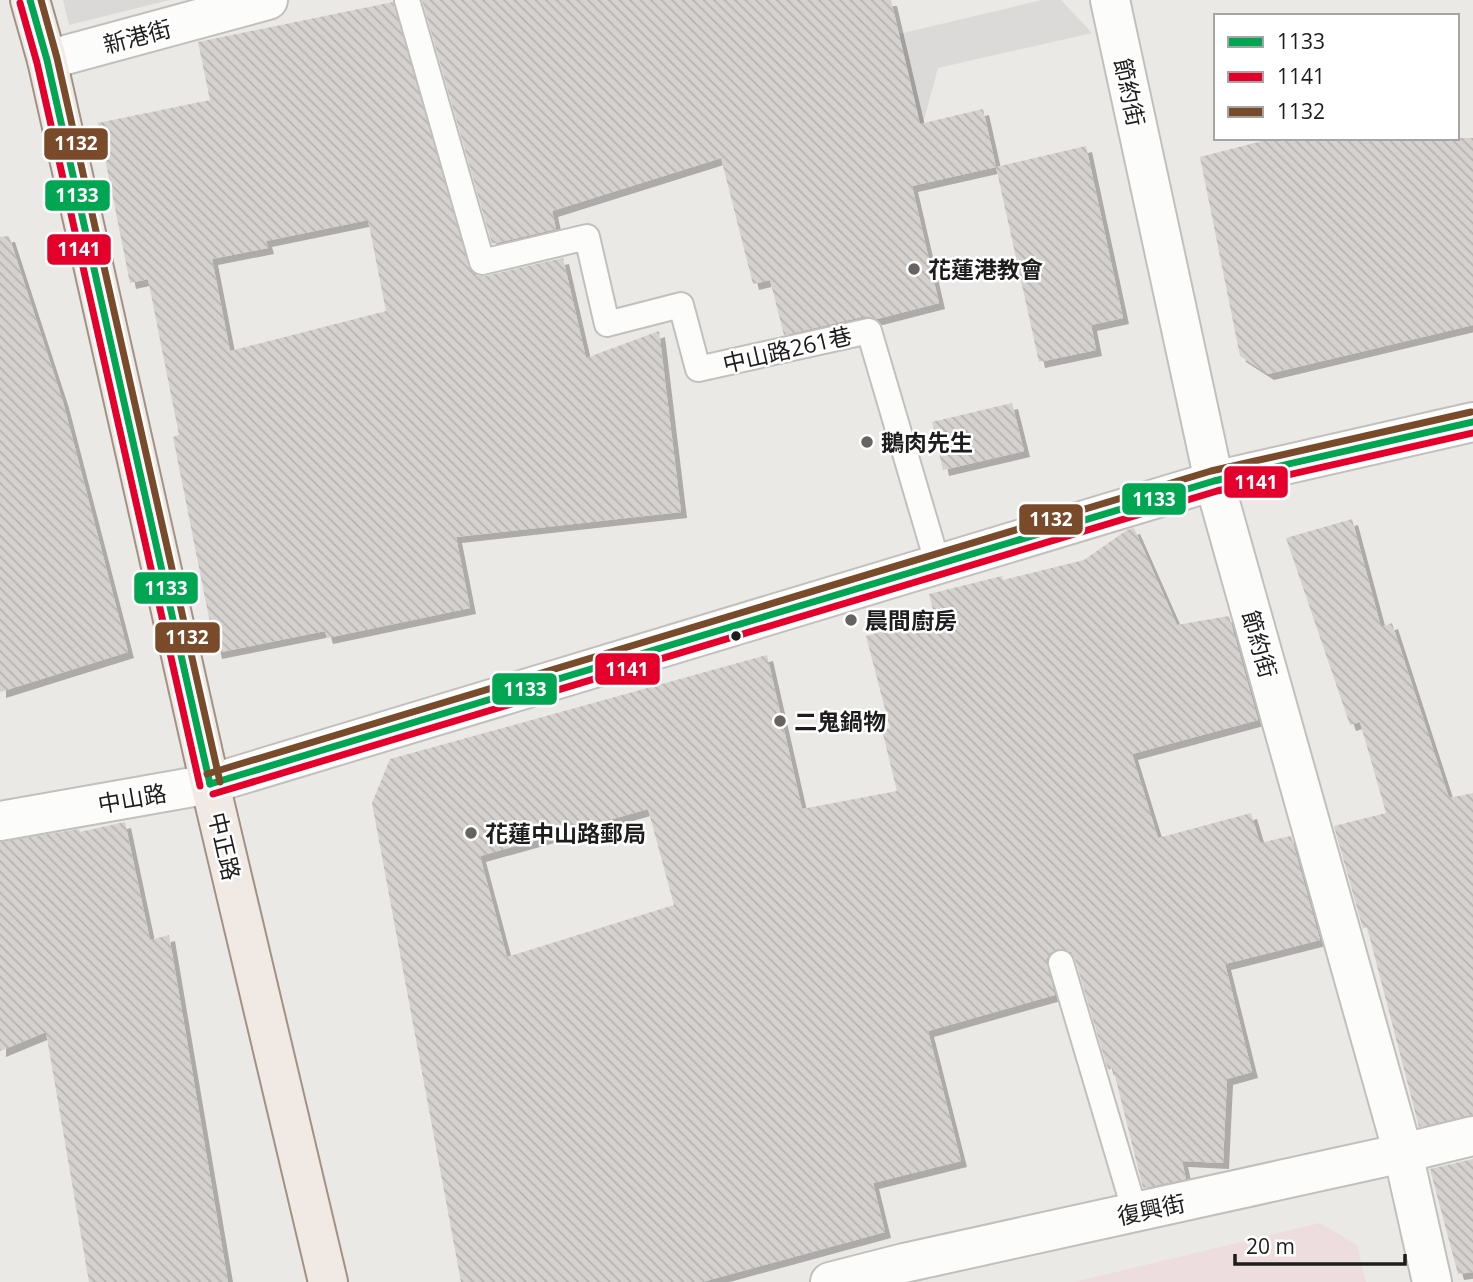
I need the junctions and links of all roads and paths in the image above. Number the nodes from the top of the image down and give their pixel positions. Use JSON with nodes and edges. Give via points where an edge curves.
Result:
{"nodes":[{"id":1,"x":30,"y":0,"type":"edge"},
{"id":2,"x":268,"y":0,"type":"edge"},
{"id":3,"x":407,"y":0,"type":"edge"},
{"id":4,"x":1110,"y":0,"type":"edge"},
{"id":5,"x":47,"y":60,"type":"junction"},
{"id":6,"x":1473,"y":422,"type":"edge"},
{"id":7,"x":1214,"y":481,"type":"junction"},
{"id":8,"x":938,"y":565,"type":"junction"},
{"id":9,"x":210,"y":785,"type":"junction"},
{"id":10,"x":0,"y":821,"type":"edge"},
{"id":11,"x":1061,"y":963,"type":"dead end"},
{"id":12,"x":1473,"y":1136,"type":"edge"},
{"id":13,"x":1403,"y":1153,"type":"junction"},
{"id":14,"x":1135,"y":1212,"type":"junction"},
{"id":15,"x":328,"y":1282,"type":"edge"},
{"id":16,"x":830,"y":1282,"type":"edge"},
{"id":17,"x":1432,"y":1282,"type":"edge"}],
"edges":[{"from":1,"to":5,"type":"main road","name":"中正路"},
{"from":2,"to":5,"type":"street","name":"新港街"},
{"from":3,"to":8,"type":"lane","name":"中山路261巷","via":[[482,262],[587,237],[607,324],[681,305],[698,369],[869,331]]},
{"from":4,"to":7,"type":"street","name":"節約街"},
{"from":5,"to":9,"type":"main road","name":"中正路"},
{"from":6,"to":7,"type":"street","name":"中山路"},
{"from":7,"to":8,"type":"street","name":"中山路"},
{"from":7,"to":13,"type":"street","name":"節約街"},
{"from":8,"to":9,"type":"street","name":"中山路"},
{"from":9,"to":10,"type":"street","name":"中山路"},
{"from":9,"to":15,"type":"main road","name":"中正路"},
{"from":11,"to":14,"type":"lane"},
{"from":12,"to":13,"type":"street","name":"復興街"},
{"from":13,"to":14,"type":"street","name":"復興街"},
{"from":13,"to":17,"type":"street","name":"節約街"},
{"from":14,"to":16,"type":"street","name":"復興街"}]}
